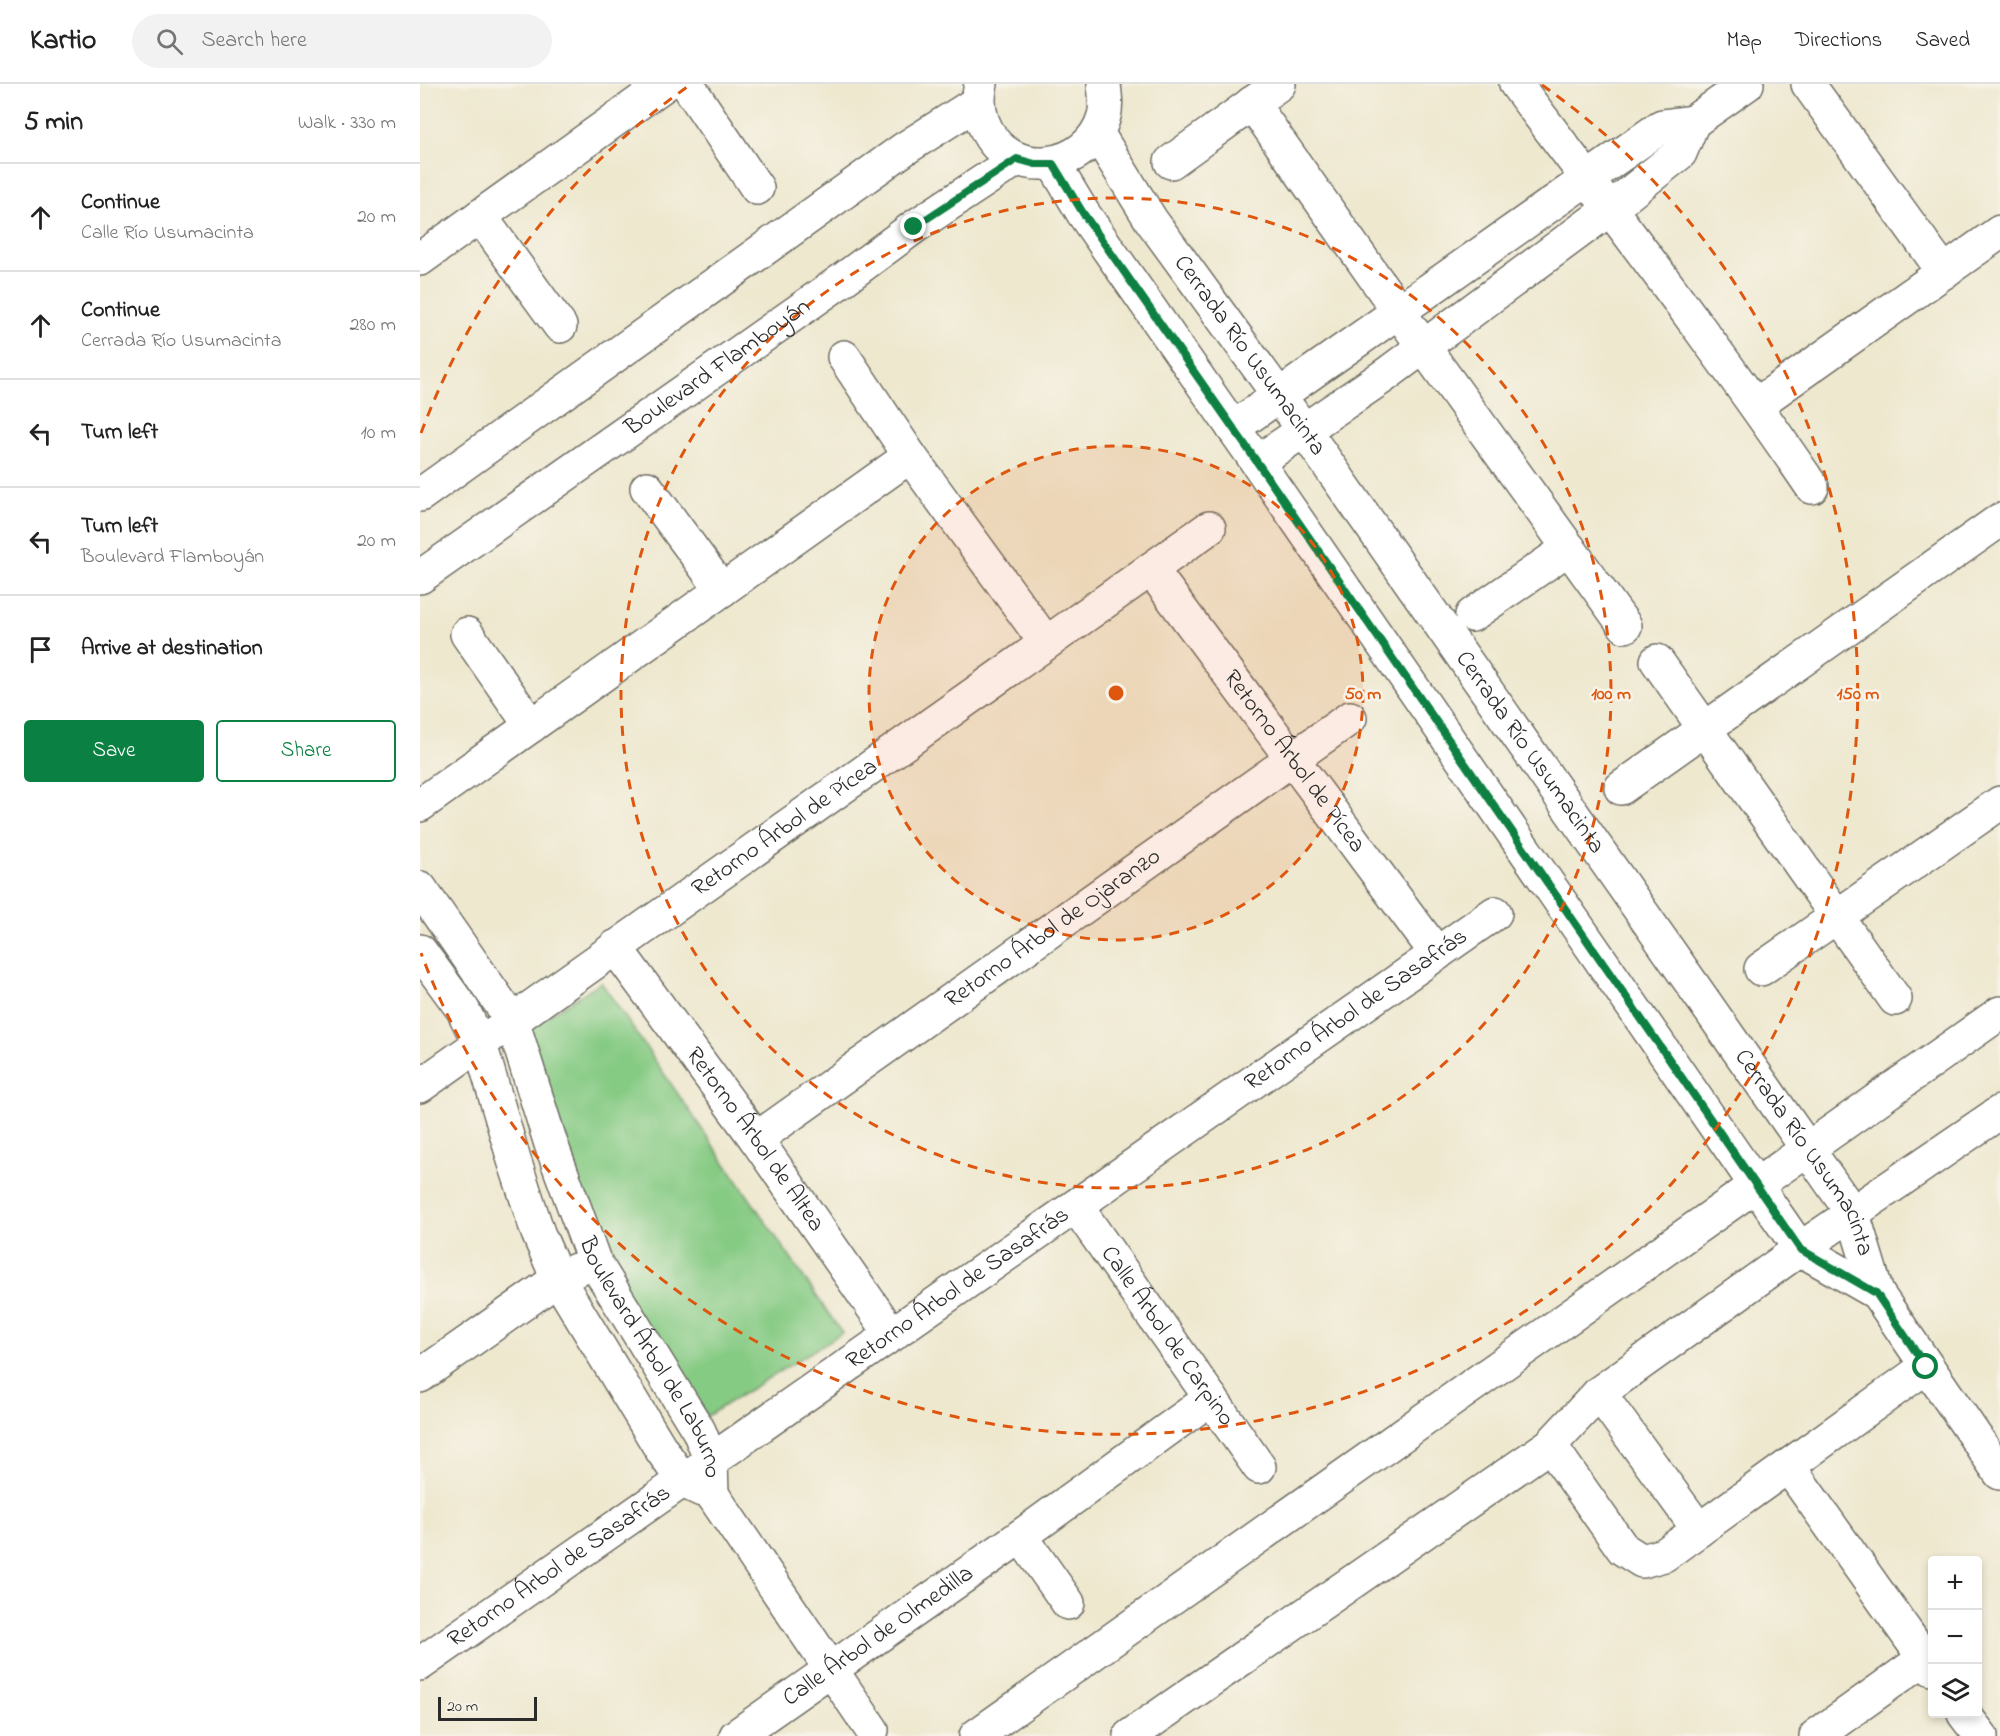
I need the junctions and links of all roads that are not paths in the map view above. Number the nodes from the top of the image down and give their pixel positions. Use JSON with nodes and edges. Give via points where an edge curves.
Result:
{"nodes":[{"id":1,"x":665,"y":84,"type":"edge"},
{"id":2,"x":687,"y":84,"type":"edge"},
{"id":3,"x":1104,"y":84,"type":"edge"},
{"id":4,"x":1279,"y":84,"type":"edge"},
{"id":5,"x":1516,"y":84,"type":"edge"},
{"id":6,"x":1747,"y":84,"type":"edge"},
{"id":7,"x":1808,"y":84,"type":"edge"},
{"id":8,"x":980,"y":93,"type":"edge"},
{"id":9,"x":1252,"y":103,"type":"junction"},
{"id":10,"x":1693,"y":122,"type":"junction"},
{"id":11,"x":1097,"y":133,"type":"junction"},
{"id":12,"x":1017,"y":159,"type":"junction"},
{"id":13,"x":1171,"y":162,"type":"dead end"},
{"id":14,"x":1053,"y":164,"type":"junction"},
{"id":15,"x":1588,"y":179,"type":"junction"},
{"id":16,"x":757,"y":189,"type":"dead end"},
{"id":17,"x":1611,"y":208,"type":"junction"},
{"id":18,"x":480,"y":216,"type":"junction"},
{"id":19,"x":2000,"y":232,"type":"edge"},
{"id":20,"x":420,"y":259,"type":"edge"},
{"id":21,"x":1944,"y":272,"type":"junction"},
{"id":22,"x":1399,"y":311,"type":"junction"},
{"id":23,"x":560,"y":326,"type":"dead end"},
{"id":24,"x":1423,"y":346,"type":"junction"},
{"id":25,"x":1341,"y":351,"type":"junction"},
{"id":26,"x":844,"y":357,"type":"dead end"},
{"id":27,"x":1367,"y":388,"type":"junction"},
{"id":28,"x":1278,"y":396,"type":"junction"},
{"id":29,"x":1756,"y":405,"type":"junction"},
{"id":30,"x":1233,"y":428,"type":"junction"},
{"id":31,"x":1304,"y":430,"type":"junction"},
{"id":32,"x":910,"y":456,"type":"junction"},
{"id":33,"x":1257,"y":462,"type":"junction"},
{"id":34,"x":1812,"y":487,"type":"dead end"},
{"id":35,"x":647,"y":488,"type":"dead end"},
{"id":36,"x":420,"y":495,"type":"edge"},
{"id":37,"x":2000,"y":520,"type":"edge"},
{"id":38,"x":1209,"y":528,"type":"dead end"},
{"id":39,"x":1569,"y":548,"type":"junction"},
{"id":40,"x":1151,"y":569,"type":"junction"},
{"id":41,"x":420,"y":577,"type":"edge"},
{"id":42,"x":722,"y":590,"type":"junction"},
{"id":43,"x":1472,"y":615,"type":"dead end"},
{"id":44,"x":1625,"y":626,"type":"dead end"},
{"id":45,"x":467,"y":634,"type":"dead end"},
{"id":46,"x":1046,"y":643,"type":"junction"},
{"id":47,"x":1657,"y":661,"type":"dead end"},
{"id":48,"x":1350,"y":718,"type":"dead end"},
{"id":49,"x":531,"y":726,"type":"junction"},
{"id":50,"x":1705,"y":729,"type":"junction"},
{"id":51,"x":1294,"y":760,"type":"junction"},
{"id":52,"x":1621,"y":788,"type":"dead end"},
{"id":53,"x":2000,"y":803,"type":"edge"},
{"id":54,"x":420,"y":805,"type":"edge"},
{"id":55,"x":420,"y":888,"type":"edge"},
{"id":56,"x":1495,"y":913,"type":"dead end"},
{"id":57,"x":1838,"y":916,"type":"junction"},
{"id":58,"x":615,"y":948,"type":"junction"},
{"id":59,"x":420,"y":951,"type":"edge"},
{"id":60,"x":1437,"y":954,"type":"junction"},
{"id":61,"x":1761,"y":969,"type":"dead end"},
{"id":62,"x":1895,"y":999,"type":"dead end"},
{"id":63,"x":2000,"y":1013,"type":"edge"},
{"id":64,"x":512,"y":1020,"type":"junction"},
{"id":65,"x":480,"y":1044,"type":"junction"},
{"id":66,"x":420,"y":1086,"type":"edge"},
{"id":67,"x":2000,"y":1112,"type":"edge"},
{"id":68,"x":756,"y":1139,"type":"junction"},
{"id":69,"x":1808,"y":1149,"type":"junction"},
{"id":70,"x":1756,"y":1185,"type":"junction"},
{"id":71,"x":1076,"y":1206,"type":"junction"},
{"id":72,"x":1853,"y":1214,"type":"junction"},
{"id":73,"x":1800,"y":1249,"type":"junction"},
{"id":74,"x":594,"y":1261,"type":"junction"},
{"id":75,"x":558,"y":1279,"type":"junction"},
{"id":76,"x":1876,"y":1293,"type":"junction"},
{"id":77,"x":892,"y":1335,"type":"junction"},
{"id":78,"x":1926,"y":1367,"type":"junction"},
{"id":79,"x":420,"y":1376,"type":"edge"},
{"id":80,"x":1599,"y":1393,"type":"junction"},
{"id":81,"x":1211,"y":1398,"type":"junction"},
{"id":82,"x":1550,"y":1445,"type":"junction"},
{"id":83,"x":711,"y":1461,"type":"junction"},
{"id":84,"x":1788,"y":1466,"type":"junction"},
{"id":85,"x":1259,"y":1467,"type":"dead end"},
{"id":86,"x":2000,"y":1473,"type":"edge"},
{"id":87,"x":683,"y":1481,"type":"junction"},
{"id":88,"x":712,"y":1494,"type":"junction"},
{"id":89,"x":1699,"y":1530,"type":"junction"},
{"id":90,"x":1021,"y":1536,"type":"junction"},
{"id":91,"x":1068,"y":1603,"type":"dead end"},
{"id":92,"x":1928,"y":1663,"type":"edge"},
{"id":93,"x":420,"y":1665,"type":"edge"},
{"id":94,"x":1928,"y":1665,"type":"edge"},
{"id":95,"x":832,"y":1670,"type":"junction"},
{"id":96,"x":1968,"y":1718,"type":"edge"},
{"id":97,"x":872,"y":1730,"type":"dead end"},
{"id":98,"x":736,"y":1736,"type":"edge"},
{"id":99,"x":976,"y":1736,"type":"edge"},
{"id":100,"x":1130,"y":1736,"type":"edge"},
{"id":101,"x":1816,"y":1736,"type":"edge"},
{"id":102,"x":1981,"y":1736,"type":"edge"}],
"edges":[{"from":1,"to":18,"type":"street"},
{"from":2,"to":16,"type":"street"},
{"from":3,"to":11,"type":"street","via":[[1104,116]]},
{"from":4,"to":9,"type":"street"},
{"from":5,"to":15,"type":"street"},
{"from":6,"to":10,"type":"street"},
{"from":7,"to":21,"type":"street"},
{"from":8,"to":12,"type":"street","via":[[981,120],[989,136],[1001,150]]},
{"from":8,"to":36,"type":"street"},
{"from":9,"to":13,"type":"street"},
{"from":9,"to":22,"type":"street"},
{"from":10,"to":15,"type":"street","via":[[1662,126]]},
{"from":10,"to":17,"type":"street","via":[[1680,153]]},
{"from":11,"to":14,"type":"street","via":[[1071,158]]},
{"from":11,"to":28,"type":"street","name":"Cerrada Río Usumacinta","via":[[1151,220]]},
{"from":12,"to":14,"type":"street"},
{"from":12,"to":41,"type":"street","name":"Boulevard Flamboyán","via":[[914,227]]},
{"from":14,"to":30,"type":"street","name":"Cerrada Río Usumacinta"},
{"from":15,"to":17,"type":"street"},
{"from":15,"to":22,"type":"street"},
{"from":17,"to":24,"type":"street"},
{"from":17,"to":29,"type":"street"},
{"from":18,"to":20,"type":"street"},
{"from":18,"to":23,"type":"street"},
{"from":19,"to":21,"type":"street"},
{"from":21,"to":29,"type":"street"},
{"from":22,"to":24,"type":"street"},
{"from":22,"to":25,"type":"street"},
{"from":24,"to":27,"type":"street"},
{"from":24,"to":39,"type":"street"},
{"from":25,"to":27,"type":"street"},
{"from":25,"to":28,"type":"street"},
{"from":26,"to":32,"type":"street"},
{"from":27,"to":31,"type":"street"},
{"from":28,"to":30,"type":"street"},
{"from":28,"to":31,"type":"street","name":"Cerrada Río Usumacinta"},
{"from":29,"to":34,"type":"street"},
{"from":30,"to":33,"type":"street","name":"Cerrada Río Usumacinta"},
{"from":31,"to":33,"type":"street"},
{"from":31,"to":69,"type":"street","name":"Cerrada Río Usumacinta"},
{"from":32,"to":42,"type":"street"},
{"from":32,"to":46,"type":"street"},
{"from":33,"to":70,"type":"street","name":"Cerrada Río Usumacinta"},
{"from":35,"to":42,"type":"street"},
{"from":37,"to":50,"type":"street"},
{"from":38,"to":40,"type":"street","name":"Retorno Árbol de Pícea"},
{"from":39,"to":43,"type":"street"},
{"from":39,"to":44,"type":"street"},
{"from":40,"to":46,"type":"street","name":"Retorno Árbol de Pícea"},
{"from":40,"to":51,"type":"street","name":"Retorno Árbol de Pícea"},
{"from":42,"to":49,"type":"street"},
{"from":45,"to":49,"type":"street"},
{"from":46,"to":58,"type":"street","name":"Retorno Árbol de Pícea"},
{"from":47,"to":50,"type":"street"},
{"from":48,"to":51,"type":"street","name":"Retorno Árbol de Ojaranzo"},
{"from":49,"to":54,"type":"street"},
{"from":50,"to":52,"type":"street"},
{"from":50,"to":57,"type":"street"},
{"from":51,"to":60,"type":"street","name":"Retorno Árbol de Pícea"},
{"from":51,"to":68,"type":"street","name":"Retorno Árbol de Ojaranzo"},
{"from":53,"to":57,"type":"street"},
{"from":55,"to":64,"type":"street","name":"Boulevard Árbol de Laburno"},
{"from":56,"to":60,"type":"street","name":"Retorno Árbol de Sasafrás"},
{"from":57,"to":61,"type":"street"},
{"from":57,"to":62,"type":"street"},
{"from":58,"to":64,"type":"street","name":"Retorno Árbol de Pícea"},
{"from":58,"to":68,"type":"street","name":"Retorno Árbol de Altea"},
{"from":59,"to":65,"type":"street","name":"Boulevard Árbol de Laburno","via":[[463,1010]]},
{"from":60,"to":71,"type":"street","name":"Retorno Árbol de Sasafrás"},
{"from":63,"to":69,"type":"street"},
{"from":64,"to":65,"type":"street","name":"Retorno Árbol de Pícea"},
{"from":64,"to":74,"type":"street","name":"Boulevard Árbol de Laburno"},
{"from":65,"to":66,"type":"street","name":"Retorno Árbol de Pícea"},
{"from":65,"to":75,"type":"street","name":"Boulevard Árbol de Laburno","via":[[513,1160]]},
{"from":67,"to":72,"type":"street"},
{"from":68,"to":77,"type":"street","name":"Retorno Árbol de Altea"},
{"from":69,"to":70,"type":"street"},
{"from":69,"to":72,"type":"street","name":"Cerrada Río Usumacinta"},
{"from":70,"to":73,"type":"street","name":"Cerrada Río Usumacinta"},
{"from":70,"to":99,"type":"street"},
{"from":71,"to":77,"type":"street","name":"Retorno Árbol de Sasafrás"},
{"from":71,"to":81,"type":"street","name":"Calle Árbol de Carpino"},
{"from":72,"to":73,"type":"street"},
{"from":72,"to":76,"type":"street","name":"Cerrada Río Usumacinta"},
{"from":73,"to":76,"type":"street","name":"Cerrada Río Usumacinta"},
{"from":73,"to":80,"type":"street"},
{"from":74,"to":75,"type":"street"},
{"from":74,"to":83,"type":"street","name":"Boulevard Árbol de Laburno","via":[[699,1431]]},
{"from":75,"to":79,"type":"street"},
{"from":75,"to":87,"type":"street","name":"Boulevard Árbol de Laburno"},
{"from":76,"to":78,"type":"street"},
{"from":77,"to":83,"type":"street","name":"Retorno Árbol de Sasafrás"},
{"from":78,"to":84,"type":"street"},
{"from":78,"to":86,"type":"street"},
{"from":80,"to":82,"type":"street"},
{"from":80,"to":89,"type":"street"},
{"from":81,"to":85,"type":"street","name":"Calle Árbol de Carpino"},
{"from":81,"to":90,"type":"street","name":"Calle Árbol de Olmedilla"},
{"from":82,"to":89,"type":"street","via":[[1623,1549],[1642,1561],[1664,1555]]},
{"from":82,"to":100,"type":"street"},
{"from":83,"to":87,"type":"street","name":"Retorno Árbol de Sasafrás"},
{"from":83,"to":88,"type":"street","name":"Boulevard Árbol de Laburno"},
{"from":84,"to":89,"type":"street"},
{"from":84,"to":92,"type":"street"},
{"from":87,"to":88,"type":"street","name":"Boulevard Árbol de Laburno"},
{"from":87,"to":93,"type":"street","name":"Retorno Árbol de Sasafrás"},
{"from":88,"to":95,"type":"street"},
{"from":90,"to":91,"type":"street"},
{"from":90,"to":95,"type":"street","name":"Calle Árbol de Olmedilla"},
{"from":94,"to":101,"type":"street"},
{"from":95,"to":97,"type":"street"},
{"from":95,"to":98,"type":"street","name":"Calle Árbol de Olmedilla"},
{"from":96,"to":102,"type":"street"}]}
